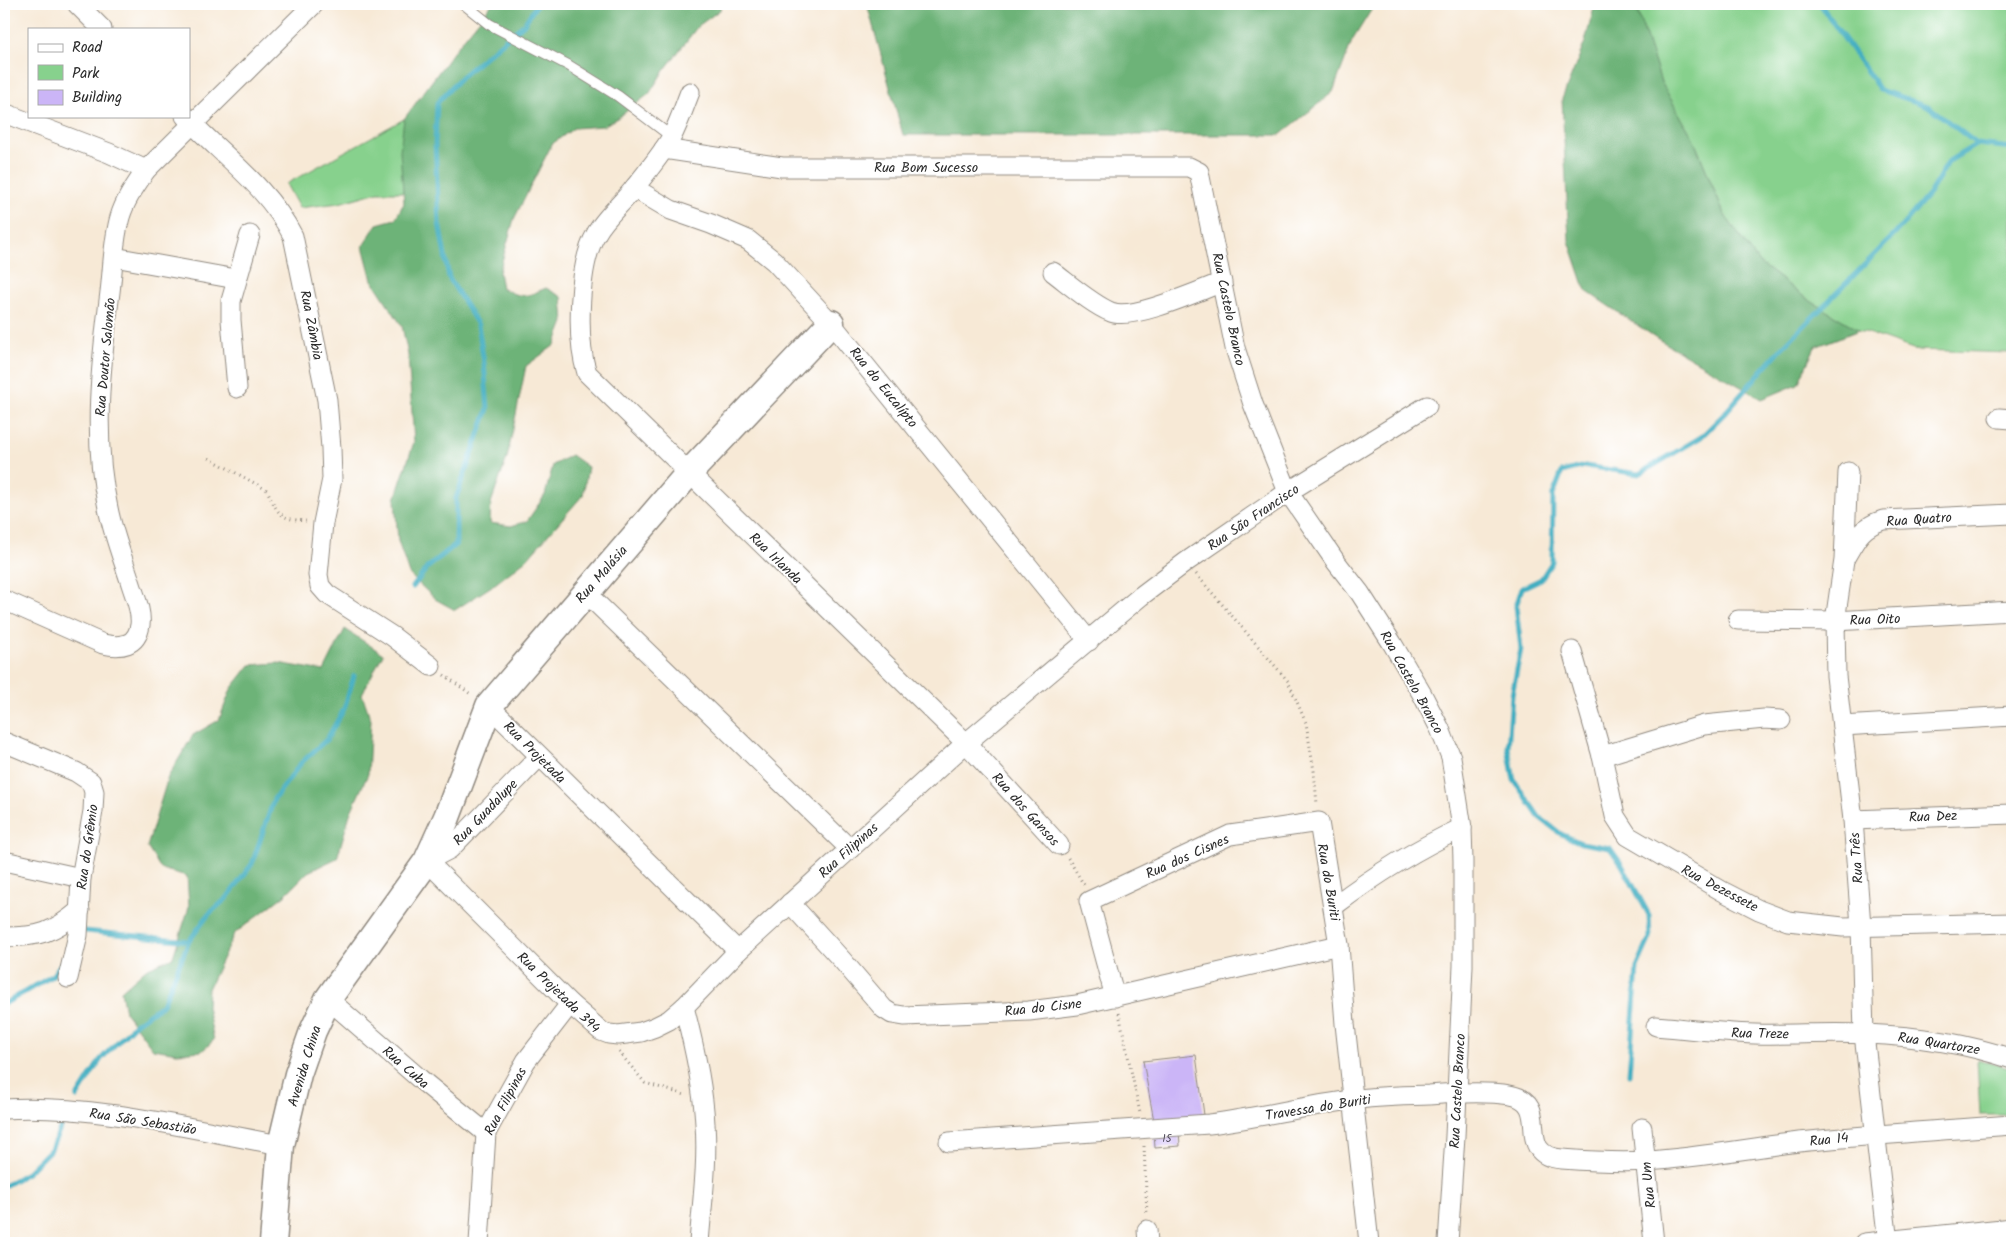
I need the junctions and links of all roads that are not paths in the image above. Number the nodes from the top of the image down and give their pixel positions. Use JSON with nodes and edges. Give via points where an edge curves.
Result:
{"nodes":[{"id":1,"x":314,"y":4,"type":"edge"},
{"id":2,"x":464,"y":4,"type":"edge"},
{"id":3,"x":87,"y":7,"type":"edge"},
{"id":4,"x":101,"y":28,"type":"edge"},
{"id":5,"x":690,"y":92,"type":"dead end"},
{"id":6,"x":4,"y":113,"type":"edge"},
{"id":7,"x":189,"y":120,"type":"edge"},
{"id":8,"x":668,"y":143,"type":"junction"},
{"id":9,"x":1189,"y":167,"type":"joint"},
{"id":10,"x":146,"y":170,"type":"junction"},
{"id":11,"x":634,"y":188,"type":"junction"},
{"id":12,"x":250,"y":235,"type":"dead end"},
{"id":13,"x":114,"y":257,"type":"junction"},
{"id":14,"x":1053,"y":272,"type":"dead end"},
{"id":15,"x":236,"y":279,"type":"junction"},
{"id":16,"x":1222,"y":282,"type":"junction"},
{"id":17,"x":831,"y":323,"type":"junction"},
{"id":18,"x":237,"y":388,"type":"dead end"},
{"id":19,"x":1427,"y":406,"type":"dead end"},
{"id":20,"x":1848,"y":472,"type":"dead end"},
{"id":21,"x":689,"y":473,"type":"junction"},
{"id":22,"x":1288,"y":492,"type":"junction"},
{"id":23,"x":2012,"y":514,"type":"edge"},
{"id":24,"x":1844,"y":560,"type":"junction"},
{"id":25,"x":584,"y":592,"type":"junction"},
{"id":26,"x":4,"y":600,"type":"edge"},
{"id":27,"x":2012,"y":611,"type":"edge"},
{"id":28,"x":1738,"y":620,"type":"dead end"},
{"id":29,"x":1835,"y":621,"type":"junction"},
{"id":30,"x":1089,"y":641,"type":"junction"},
{"id":31,"x":1572,"y":651,"type":"dead end"},
{"id":32,"x":431,"y":666,"type":"road end"},
{"id":33,"x":489,"y":706,"type":"junction"},
{"id":34,"x":2012,"y":716,"type":"edge"},
{"id":35,"x":1781,"y":720,"type":"dead end"},
{"id":36,"x":1842,"y":726,"type":"junction"},
{"id":37,"x":4,"y":742,"type":"edge"},
{"id":38,"x":966,"y":743,"type":"junction"},
{"id":39,"x":1602,"y":756,"type":"junction"},
{"id":40,"x":539,"y":757,"type":"junction"},
{"id":41,"x":2012,"y":814,"type":"edge"},
{"id":42,"x":1853,"y":820,"type":"junction"},
{"id":43,"x":1319,"y":822,"type":"joint"},
{"id":44,"x":1462,"y":828,"type":"junction"},
{"id":45,"x":1059,"y":845,"type":"road end"},
{"id":46,"x":850,"y":849,"type":"junction"},
{"id":47,"x":4,"y":861,"type":"edge"},
{"id":48,"x":427,"y":861,"type":"junction"},
{"id":49,"x":81,"y":878,"type":"junction"},
{"id":50,"x":790,"y":903,"type":"junction"},
{"id":51,"x":1334,"y":906,"type":"junction"},
{"id":52,"x":80,"y":910,"type":"junction"},
{"id":53,"x":2012,"y":924,"type":"edge"},
{"id":54,"x":1861,"y":926,"type":"junction"},
{"id":55,"x":4,"y":937,"type":"edge"},
{"id":56,"x":1339,"y":945,"type":"junction"},
{"id":57,"x":738,"y":951,"type":"junction"},
{"id":58,"x":68,"y":978,"type":"dead end"},
{"id":59,"x":1116,"y":997,"type":"junction"},
{"id":60,"x":328,"y":999,"type":"junction"},
{"id":61,"x":570,"y":1004,"type":"junction"},
{"id":62,"x":684,"y":1007,"type":"junction"},
{"id":63,"x":1656,"y":1026,"type":"dead end"},
{"id":64,"x":601,"y":1031,"type":"joint"},
{"id":65,"x":1864,"y":1034,"type":"junction"},
{"id":66,"x":2012,"y":1058,"type":"edge"},
{"id":67,"x":1456,"y":1093,"type":"junction"},
{"id":68,"x":1353,"y":1100,"type":"junction"},
{"id":69,"x":4,"y":1109,"type":"edge"},
{"id":70,"x":2012,"y":1125,"type":"edge"},
{"id":71,"x":1642,"y":1128,"type":"dead end"},
{"id":72,"x":486,"y":1133,"type":"junction"},
{"id":73,"x":1876,"y":1135,"type":"junction"},
{"id":74,"x":949,"y":1142,"type":"dead end"},
{"id":75,"x":281,"y":1144,"type":"junction"},
{"id":76,"x":1646,"y":1161,"type":"junction"},
{"id":77,"x":2012,"y":1228,"type":"edge"},
{"id":78,"x":1888,"y":1242,"type":"edge"},
{"id":79,"x":273,"y":1243,"type":"edge"},
{"id":80,"x":479,"y":1243,"type":"edge"},
{"id":81,"x":699,"y":1243,"type":"edge"},
{"id":82,"x":1369,"y":1243,"type":"edge"},
{"id":83,"x":1448,"y":1243,"type":"edge"},
{"id":84,"x":1654,"y":1243,"type":"edge"},
{"id":85,"x":1864,"y":1243,"type":"edge"}],
"edges":[{"from":1,"to":7,"type":"street","name":"Rua Doutor Salomão"},
{"from":2,"to":8,"type":"lane","via":[[489,24],[568,65],[618,96]]},
{"from":3,"to":4,"type":"street"},
{"from":5,"to":8,"type":"street"},
{"from":6,"to":10,"type":"street"},
{"from":7,"to":10,"type":"street","name":"Rua Doutor Salomão"},
{"from":7,"to":32,"type":"street","name":"Rua Zâmbia","via":[[255,183],[285,219],[293,236],[327,400],[332,448],[332,478],[318,575],[320,586]]},
{"from":8,"to":9,"type":"street","name":"Rua Bom Sucesso","via":[[782,167]]},
{"from":8,"to":11,"type":"street"},
{"from":9,"to":16,"type":"street","name":"Rua Castelo Branco","via":[[1196,169],[1201,176]]},
{"from":10,"to":13,"type":"street","name":"Rua Doutor Salomão","via":[[130,194],[120,218]]},
{"from":11,"to":17,"type":"street","name":"Rua do Eucalípto","via":[[671,210],[748,240],[774,260]]},
{"from":11,"to":21,"type":"street","name":"Rua Irlanda","via":[[596,234],[589,251],[580,331],[582,359],[587,373]]},
{"from":12,"to":15,"type":"street"},
{"from":13,"to":15,"type":"street"},
{"from":13,"to":26,"type":"street","name":"Rua Doutor Salomão","via":[[100,384],[101,476],[108,510],[138,606],[140,627],[126,646],[110,646]]},
{"from":14,"to":16,"type":"street","via":[[1104,309],[1119,315],[1143,310]]},
{"from":15,"to":18,"type":"street","via":[[231,320]]},
{"from":16,"to":22,"type":"street","name":"Rua Castelo Branco","via":[[1235,348]]},
{"from":17,"to":21,"type":"street","name":"Rua Malásia"},
{"from":17,"to":30,"type":"street","name":"Rua do Eucalípto"},
{"from":19,"to":22,"type":"street","name":"Rua São Francisco"},
{"from":20,"to":24,"type":"street","name":"Rua Três"},
{"from":21,"to":25,"type":"street","name":"Rua Malásia"},
{"from":21,"to":38,"type":"street","name":"Rua Irlanda"},
{"from":22,"to":30,"type":"street","name":"Rua São Francisco","via":[[1186,562]]},
{"from":22,"to":44,"type":"street","name":"Rua Castelo Branco","via":[[1360,593],[1426,703],[1451,757]]},
{"from":23,"to":24,"type":"street","name":"Rua Quatro","via":[[1883,520],[1862,531]]},
{"from":24,"to":29,"type":"street","name":"Rua Três"},
{"from":25,"to":33,"type":"street","name":"Rua Malásia"},
{"from":25,"to":46,"type":"street"},
{"from":27,"to":29,"type":"street","name":"Rua Oito"},
{"from":28,"to":29,"type":"street","name":"Rua Oito"},
{"from":29,"to":36,"type":"street","name":"Rua Três","via":[[1836,676]]},
{"from":30,"to":38,"type":"street","name":"Rua Filipinas"},
{"from":31,"to":39,"type":"street","name":"Rua Dezessete"},
{"from":33,"to":40,"type":"street","name":"Rua Projetada"},
{"from":33,"to":48,"type":"street","name":"Rua Malásia"},
{"from":34,"to":36,"type":"street"},
{"from":35,"to":39,"type":"street","via":[[1704,725]]},
{"from":36,"to":42,"type":"street","name":"Rua Três"},
{"from":37,"to":49,"type":"street","name":"Rua do Grêmio","via":[[76,772],[91,782],[93,811]]},
{"from":38,"to":45,"type":"street","name":"Rua dos Gansos"},
{"from":38,"to":46,"type":"street","name":"Rua Filipinas"},
{"from":39,"to":54,"type":"street","name":"Rua Dezessete","via":[[1615,816],[1628,836],[1722,891],[1788,921],[1818,926]]},
{"from":40,"to":48,"type":"street","name":"Rua Guadalupe","via":[[450,849]]},
{"from":40,"to":57,"type":"street","name":"Rua Projetada"},
{"from":41,"to":42,"type":"street","name":"Rua Dez"},
{"from":42,"to":54,"type":"street","name":"Rua Três"},
{"from":43,"to":51,"type":"street","name":"Rua do Buriti"},
{"from":43,"to":59,"type":"street","name":"Rua dos Cisnes","via":[[1230,835],[1089,901]]},
{"from":44,"to":51,"type":"street","via":[[1389,867]]},
{"from":44,"to":67,"type":"street","name":"Rua Castelo Branco","via":[[1463,966]]},
{"from":46,"to":50,"type":"street","name":"Rua Filipinas"},
{"from":47,"to":49,"type":"street"},
{"from":48,"to":60,"type":"street","name":"Avenida China"},
{"from":48,"to":61,"type":"street","name":"Rua Projetada 394"},
{"from":49,"to":52,"type":"street","name":"Rua do Grêmio"},
{"from":50,"to":57,"type":"street","name":"Rua Filipinas"},
{"from":50,"to":59,"type":"street","name":"Rua do Cisne","via":[[892,1014],[1029,1011]]},
{"from":51,"to":56,"type":"street","name":"Rua do Buriti"},
{"from":52,"to":55,"type":"street","via":[[47,932]]},
{"from":52,"to":58,"type":"street","name":"Rua do Grêmio"},
{"from":53,"to":54,"type":"street","name":"Rua Dezessete"},
{"from":54,"to":65,"type":"street","name":"Rua Três"},
{"from":56,"to":59,"type":"street","name":"Rua do Cisne"},
{"from":56,"to":68,"type":"street","name":"Rua do Buriti"},
{"from":57,"to":62,"type":"street","name":"Rua Filipinas"},
{"from":60,"to":72,"type":"street","name":"Rua Cuba"},
{"from":60,"to":75,"type":"street","name":"Avenida China","via":[[298,1074]]},
{"from":61,"to":64,"type":"street","name":"Rua Projetada 394"},
{"from":61,"to":72,"type":"street","name":"Rua Filipinas","via":[[526,1061]]},
{"from":62,"to":64,"type":"street","name":"Rua Filipinas","via":[[655,1028],[618,1035]]},
{"from":62,"to":81,"type":"street","via":[[697,1058],[706,1132]]},
{"from":63,"to":65,"type":"street","name":"Rua Treze","via":[[1755,1034]]},
{"from":65,"to":66,"type":"street","name":"Rua Quartorze","via":[[1934,1040]]},
{"from":65,"to":73,"type":"street","name":"Rua Três"},
{"from":67,"to":68,"type":"street","name":"Travessa do Buriti"},
{"from":67,"to":76,"type":"street","name":"Travessa do Buriti","via":[[1510,1095],[1528,1104],[1535,1143],[1539,1152],[1547,1157]]},
{"from":67,"to":83,"type":"street","name":"Rua Castelo Branco"},
{"from":68,"to":74,"type":"street","name":"Travessa do Buriti","via":[[1239,1120]]},
{"from":68,"to":82,"type":"street","name":"Rua do Buriti"},
{"from":69,"to":75,"type":"street","name":"Rua São Sebastião","via":[[74,1110],[146,1119]]},
{"from":70,"to":73,"type":"street","name":"Rua 14"},
{"from":71,"to":76,"type":"street","name":"Rua Um"},
{"from":72,"to":80,"type":"street","name":"Rua Filipinas"},
{"from":73,"to":76,"type":"street","name":"Rua 14"},
{"from":73,"to":78,"type":"street","name":"Rua Três"},
{"from":75,"to":79,"type":"street","name":"Avenida China"},
{"from":76,"to":84,"type":"street","name":"Rua Um"},
{"from":77,"to":78,"type":"street"},
{"from":78,"to":85,"type":"street"}]}
